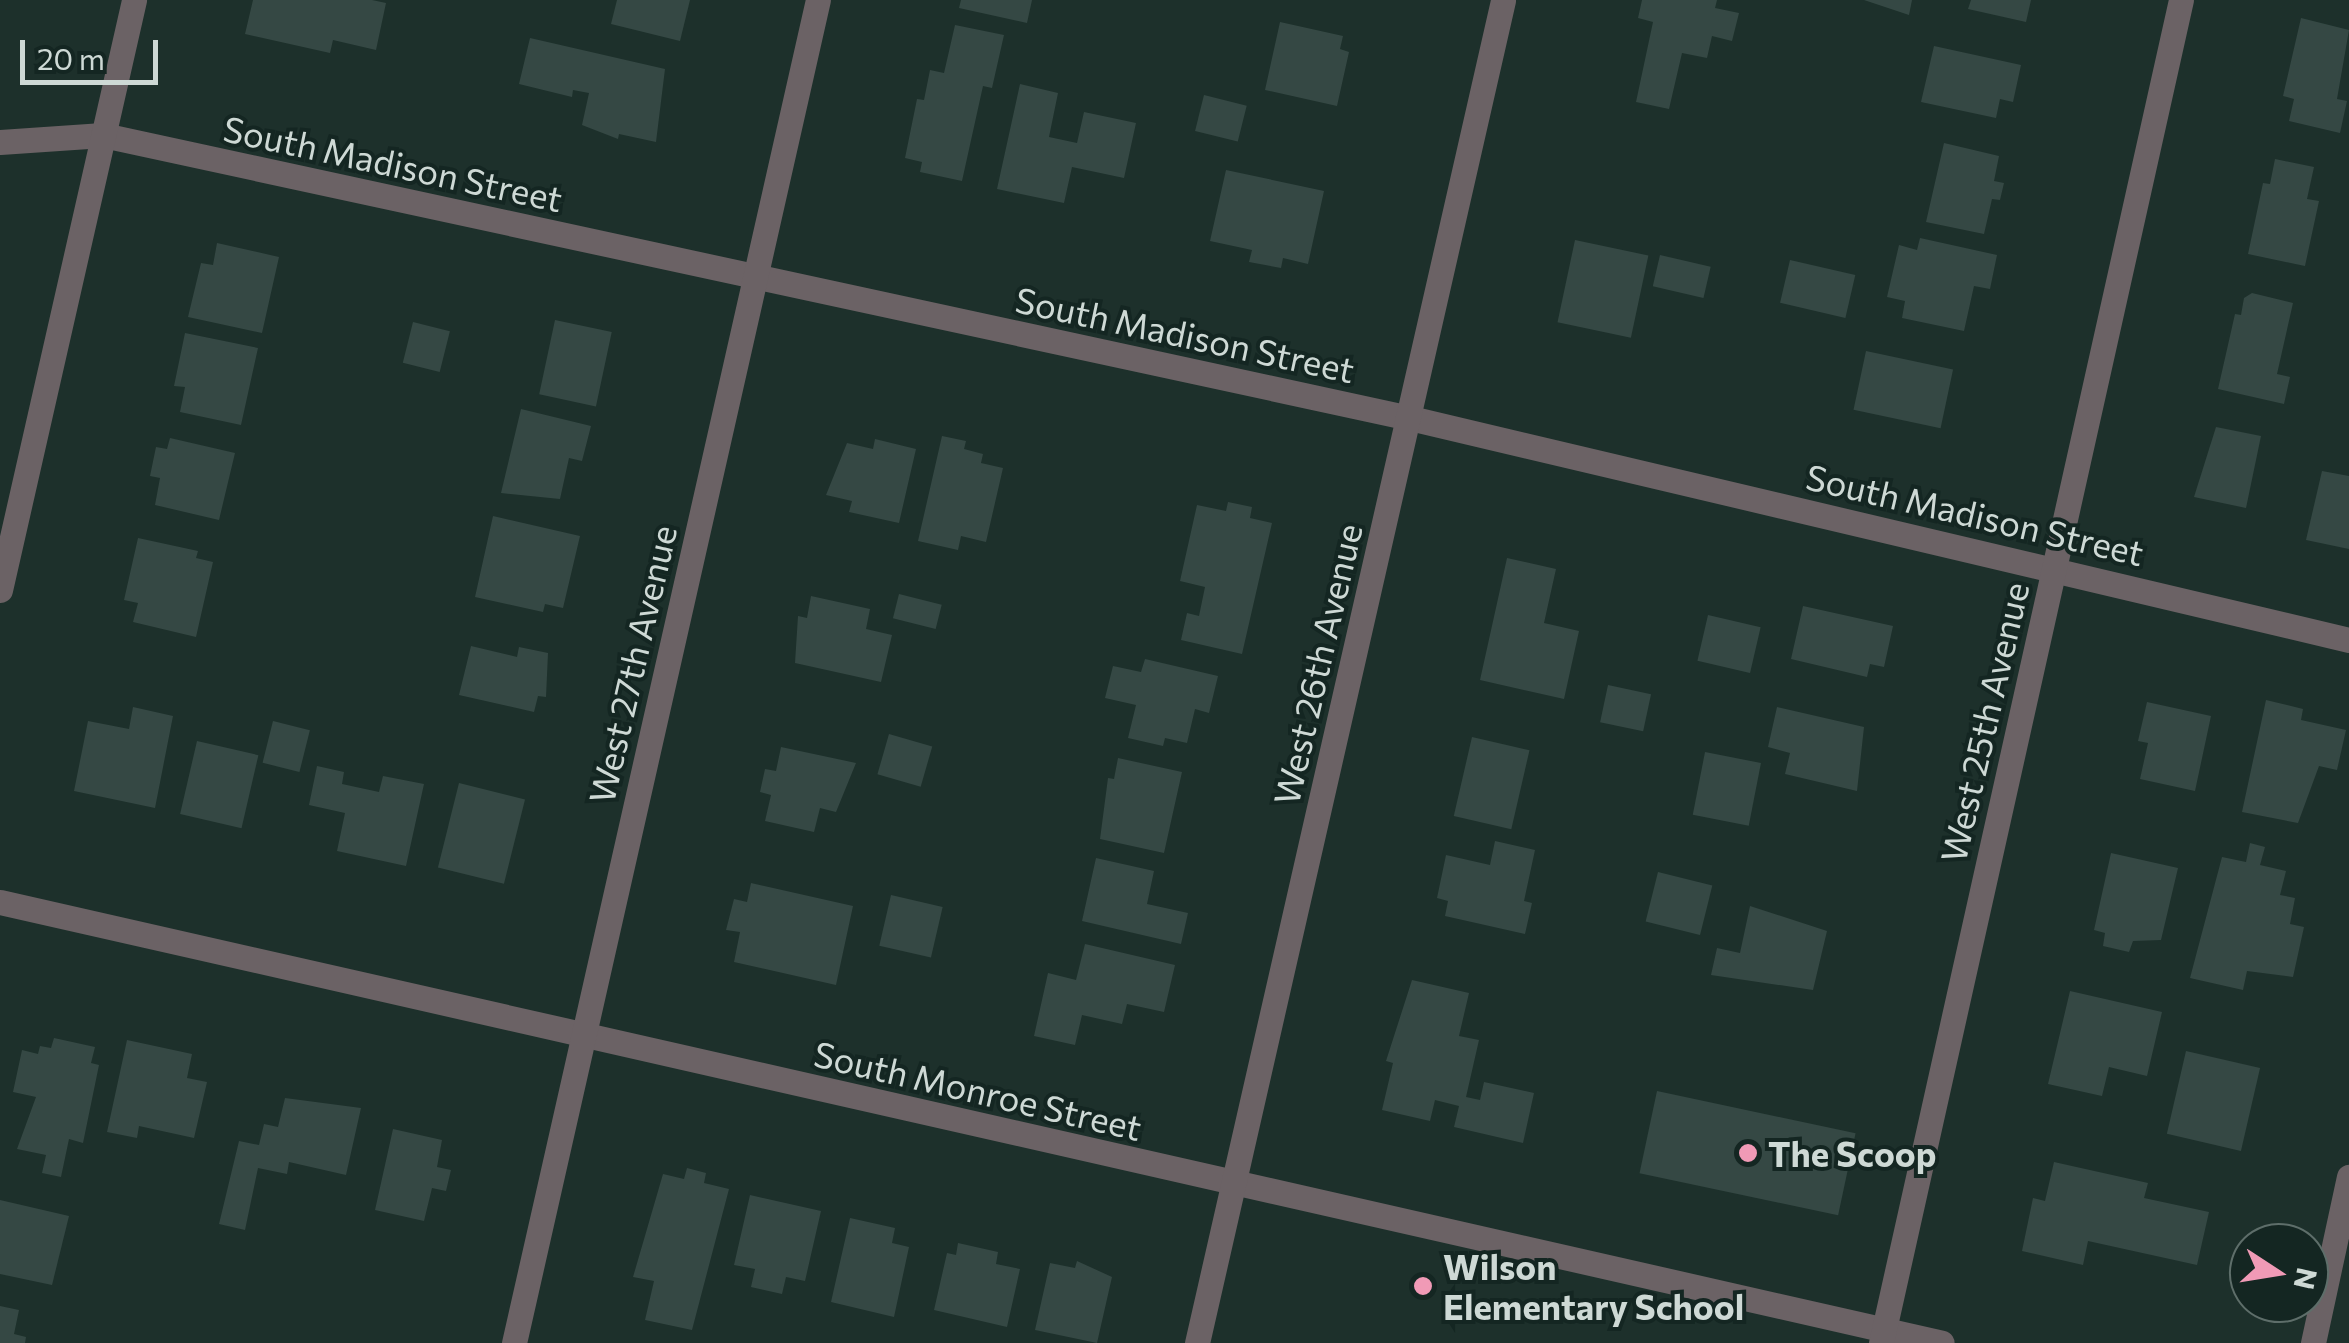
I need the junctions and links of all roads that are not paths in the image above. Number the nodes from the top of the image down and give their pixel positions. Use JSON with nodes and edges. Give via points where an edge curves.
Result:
{"nodes":[{"id":1,"x":134,"y":0,"type":"edge"},
{"id":2,"x":818,"y":0,"type":"edge"},
{"id":3,"x":1504,"y":0,"type":"edge"},
{"id":4,"x":2181,"y":0,"type":"edge"},
{"id":5,"x":103,"y":135,"type":"junction"},
{"id":6,"x":0,"y":142,"type":"edge"},
{"id":7,"x":754,"y":278,"type":"junction"},
{"id":8,"x":1410,"y":418,"type":"junction"},
{"id":9,"x":2054,"y":568,"type":"junction"},
{"id":10,"x":0,"y":590,"type":"edge"},
{"id":11,"x":2349,"y":640,"type":"edge"},
{"id":12,"x":0,"y":902,"type":"edge"},
{"id":13,"x":583,"y":1038,"type":"junction"},
{"id":14,"x":2349,"y":1177,"type":"edge"},
{"id":15,"x":1234,"y":1182,"type":"junction"},
{"id":16,"x":1883,"y":1336,"type":"edge"},
{"id":17,"x":514,"y":1343,"type":"edge"},
{"id":18,"x":1197,"y":1343,"type":"edge"},
{"id":19,"x":1942,"y":1343,"type":"edge"},
{"id":20,"x":2313,"y":1343,"type":"edge"}],
"edges":[{"from":1,"to":5,"type":"street"},
{"from":2,"to":7,"type":"street","name":"West 27th Avenue"},
{"from":3,"to":8,"type":"street","name":"West 26th Avenue"},
{"from":4,"to":9,"type":"street","name":"West 25th Avenue"},
{"from":5,"to":6,"type":"street","name":"South Madison Street"},
{"from":5,"to":7,"type":"street","name":"South Madison Street"},
{"from":5,"to":10,"type":"street"},
{"from":7,"to":8,"type":"street","name":"South Madison Street"},
{"from":7,"to":13,"type":"street","name":"West 27th Avenue"},
{"from":8,"to":9,"type":"street","name":"South Madison Street"},
{"from":8,"to":15,"type":"street","name":"West 26th Avenue"},
{"from":9,"to":11,"type":"street","name":"South Madison Street"},
{"from":9,"to":16,"type":"street","name":"West 25th Avenue"},
{"from":12,"to":13,"type":"street","name":"South Monroe Street"},
{"from":13,"to":15,"type":"street","name":"South Monroe Street"},
{"from":13,"to":17,"type":"street","name":"West 27th Avenue"},
{"from":14,"to":20,"type":"street"},
{"from":15,"to":16,"type":"street","name":"South Monroe Street"},
{"from":15,"to":18,"type":"street","name":"West 26th Avenue"},
{"from":16,"to":19,"type":"street","name":"South Monroe Street"}]}
